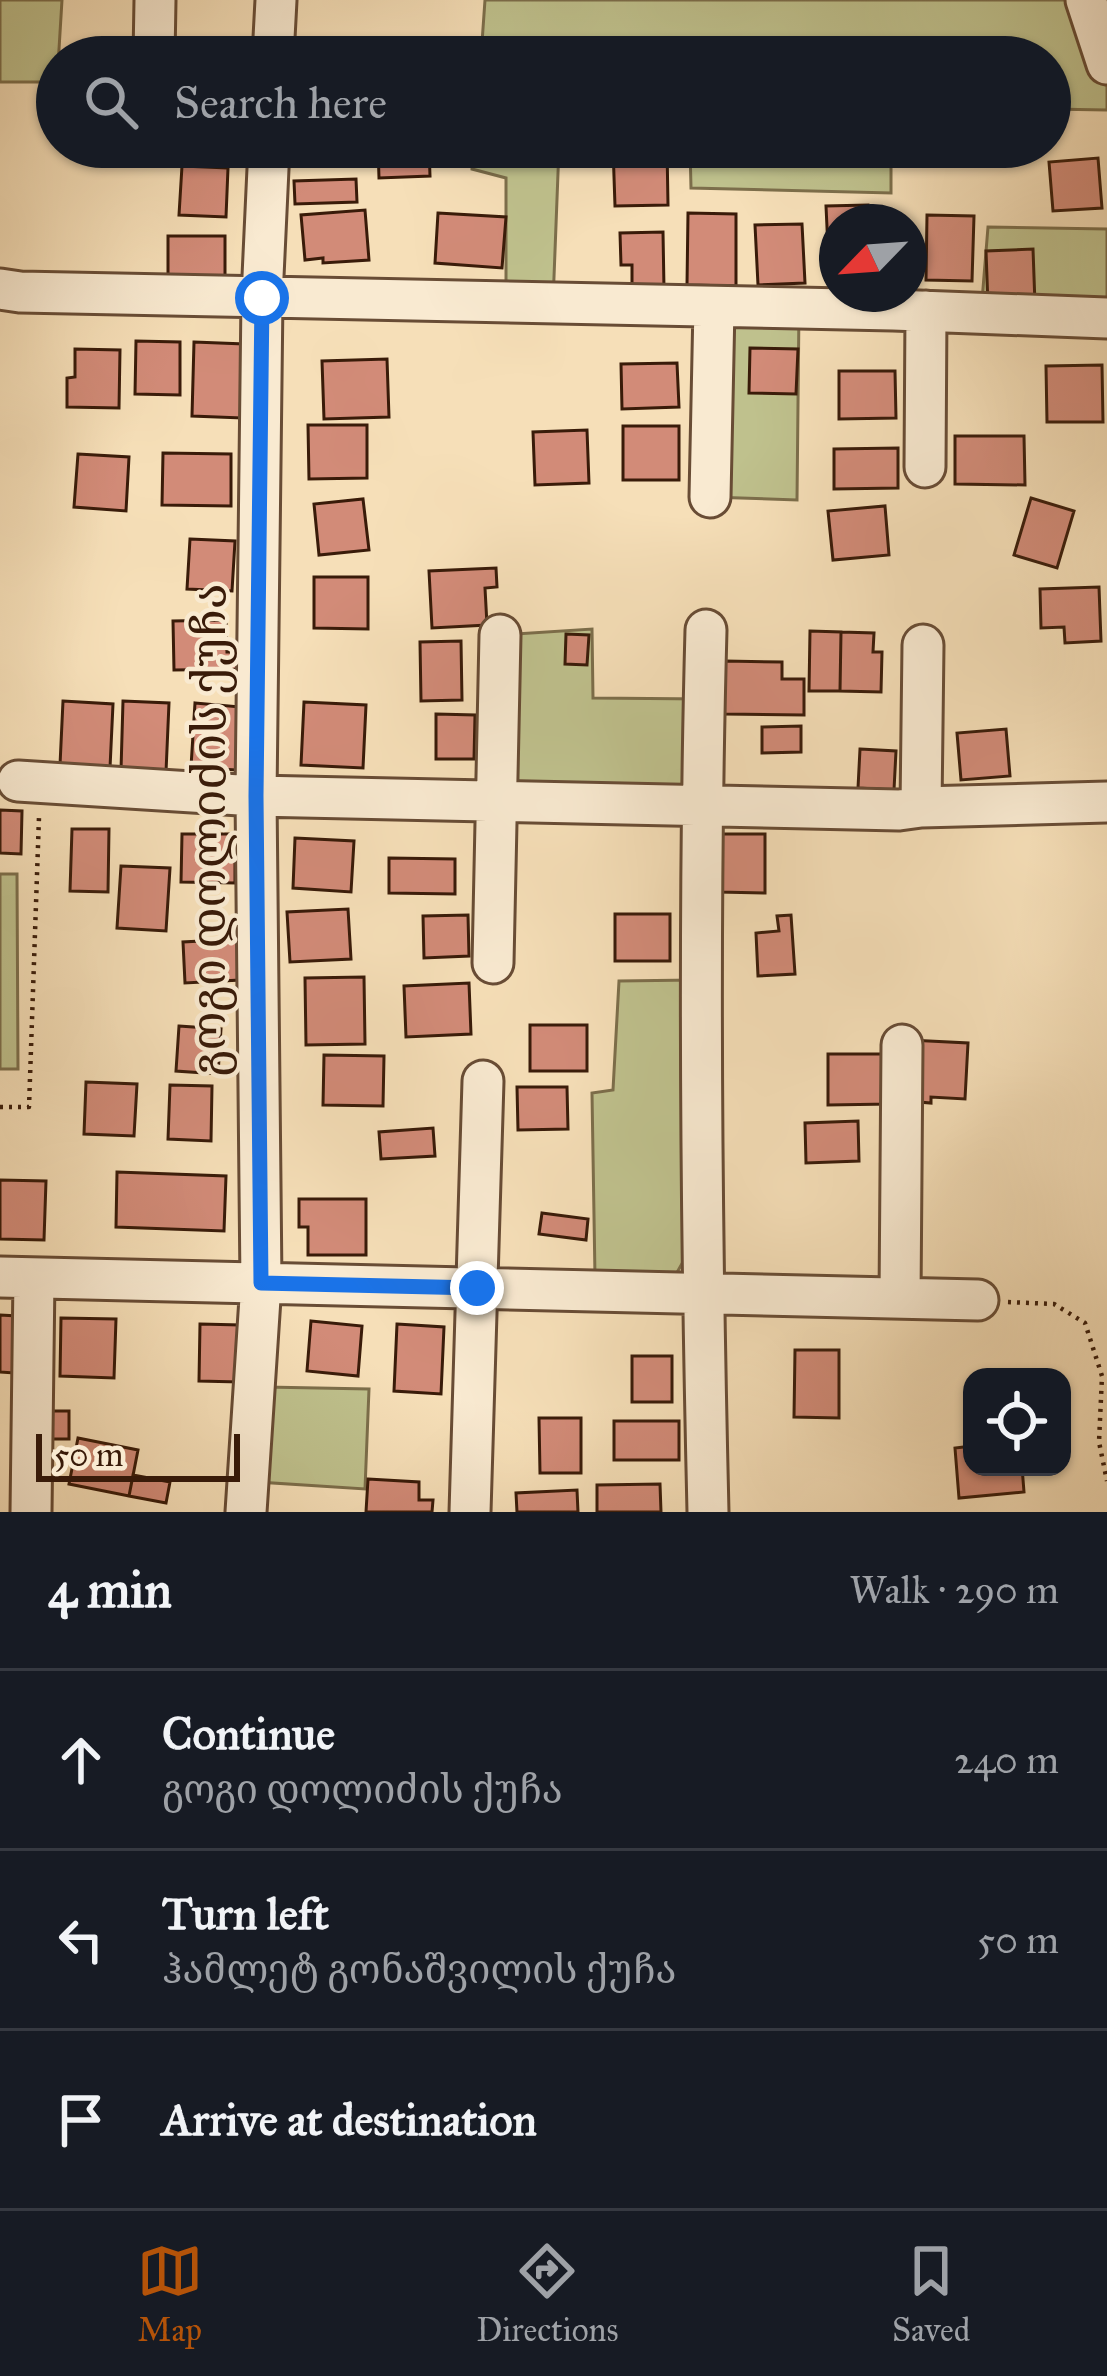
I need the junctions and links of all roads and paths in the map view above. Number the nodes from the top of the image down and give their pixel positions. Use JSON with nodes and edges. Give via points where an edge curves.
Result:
{"nodes":[{"id":1,"x":155,"y":0,"type":"edge"},
{"id":2,"x":276,"y":0,"type":"edge"},
{"id":3,"x":1086,"y":0,"type":"edge"},
{"id":4,"x":154,"y":36,"type":"edge"},
{"id":5,"x":274,"y":36,"type":"edge"},
{"id":6,"x":1107,"y":64,"type":"edge"},
{"id":7,"x":268,"y":168,"type":"edge"},
{"id":8,"x":0,"y":289,"type":"edge"},
{"id":9,"x":262,"y":298,"type":"junction"},
{"id":10,"x":714,"y":307,"type":"junction"},
{"id":11,"x":819,"y":309,"type":"edge"},
{"id":12,"x":927,"y":311,"type":"edge"},
{"id":13,"x":926,"y":312,"type":"edge"},
{"id":14,"x":1107,"y":318,"type":"edge"},
{"id":15,"x":925,"y":467,"type":"dead end"},
{"id":16,"x":710,"y":497,"type":"dead end"},
{"id":17,"x":706,"y":630,"type":"dead end"},
{"id":18,"x":500,"y":635,"type":"dead end"},
{"id":19,"x":922,"y":645,"type":"dead end"},
{"id":20,"x":29,"y":781,"type":"joint"},
{"id":21,"x":256,"y":796,"type":"junction"},
{"id":22,"x":496,"y":800,"type":"junction"},
{"id":23,"x":1107,"y":802,"type":"edge"},
{"id":24,"x":704,"y":806,"type":"junction"},
{"id":25,"x":921,"y":807,"type":"junction"},
{"id":26,"x":493,"y":963,"type":"dead end"},
{"id":27,"x":902,"y":1045,"type":"dead end"},
{"id":28,"x":483,"y":1081,"type":"dead end"},
{"id":29,"x":0,"y":1107,"type":"edge"},
{"id":30,"x":17,"y":1277,"type":"edge"},
{"id":31,"x":261,"y":1283,"type":"junction"},
{"id":32,"x":477,"y":1288,"type":"junction"},
{"id":33,"x":703,"y":1293,"type":"junction"},
{"id":34,"x":900,"y":1298,"type":"junction"},
{"id":35,"x":978,"y":1300,"type":"joint"},
{"id":36,"x":1107,"y":1480,"type":"edge"},
{"id":37,"x":31,"y":1512,"type":"edge"},
{"id":38,"x":246,"y":1512,"type":"edge"},
{"id":39,"x":470,"y":1512,"type":"edge"},
{"id":40,"x":708,"y":1512,"type":"edge"}],
"edges":[{"from":1,"to":4,"type":"street"},
{"from":2,"to":5,"type":"street"},
{"from":3,"to":6,"type":"street"},
{"from":7,"to":9,"type":"street","name":"გოგი დოლიძის ქუჩა"},
{"from":8,"to":9,"type":"street"},
{"from":9,"to":10,"type":"street"},
{"from":9,"to":21,"type":"street","name":"გოგი დოლიძის ქუჩა"},
{"from":10,"to":11,"type":"street"},
{"from":10,"to":16,"type":"street"},
{"from":12,"to":14,"type":"street"},
{"from":13,"to":15,"type":"street"},
{"from":17,"to":24,"type":"street"},
{"from":18,"to":22,"type":"street"},
{"from":19,"to":25,"type":"street"},
{"from":20,"to":21,"type":"street"},
{"from":20,"to":29,"type":"path","via":[[29,1107]]},
{"from":21,"to":22,"type":"street"},
{"from":21,"to":31,"type":"street","name":"გოგი დოლიძის ქუჩა"},
{"from":22,"to":24,"type":"street"},
{"from":22,"to":26,"type":"street"},
{"from":23,"to":25,"type":"street"},
{"from":24,"to":25,"type":"street"},
{"from":24,"to":33,"type":"street"},
{"from":27,"to":34,"type":"street"},
{"from":28,"to":32,"type":"street"},
{"from":30,"to":31,"type":"street"},
{"from":30,"to":37,"type":"street"},
{"from":31,"to":32,"type":"street"},
{"from":31,"to":38,"type":"street","name":"გოგი დოლიძის ქუჩა"},
{"from":32,"to":33,"type":"street"},
{"from":32,"to":39,"type":"street"},
{"from":33,"to":34,"type":"street"},
{"from":33,"to":40,"type":"street"},
{"from":34,"to":35,"type":"street"},
{"from":35,"to":36,"type":"path","via":[[1054,1304],[1085,1323],[1102,1376],[1099,1442]]}]}
